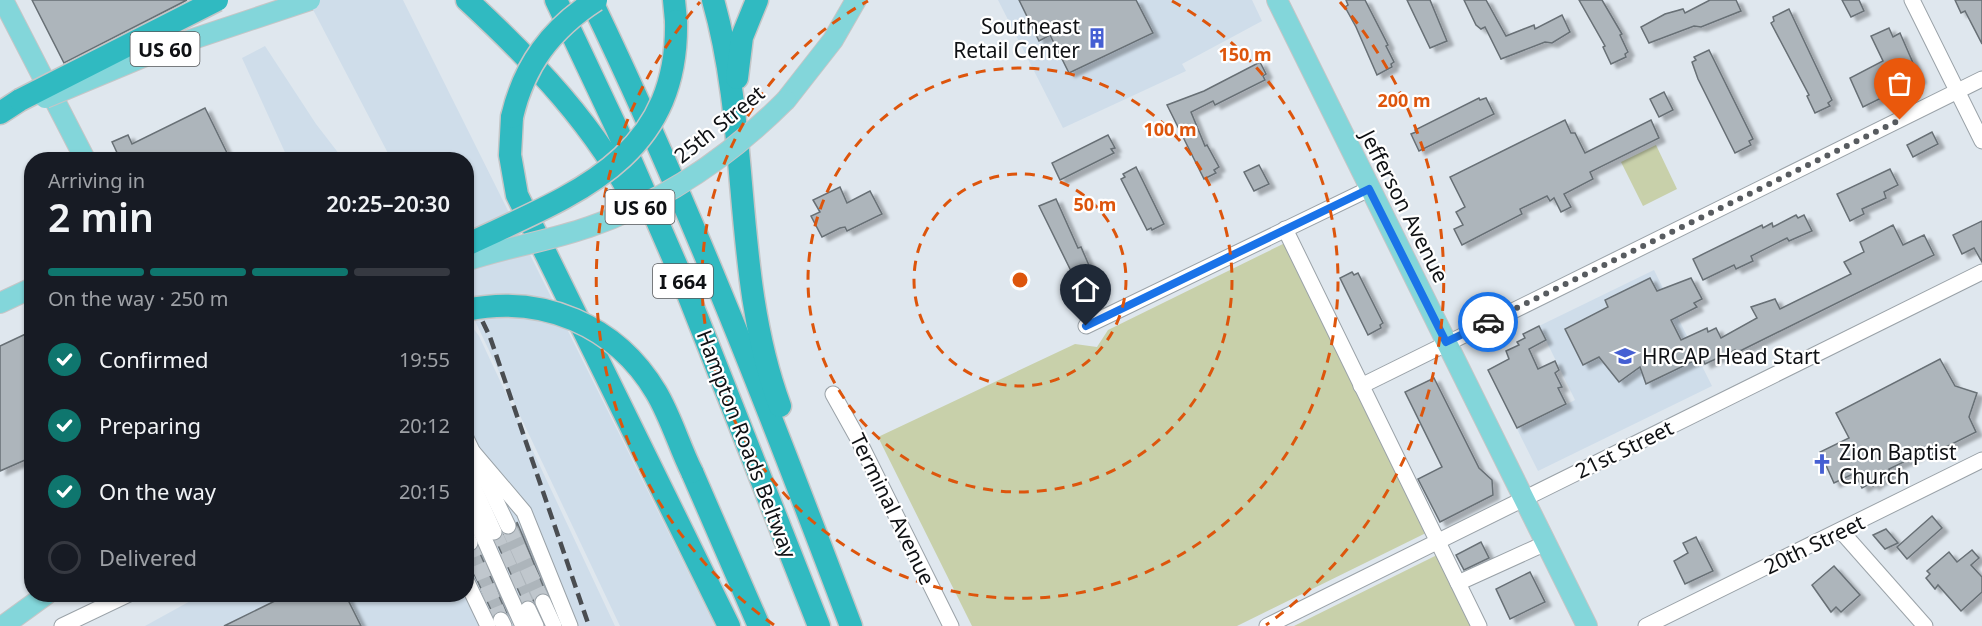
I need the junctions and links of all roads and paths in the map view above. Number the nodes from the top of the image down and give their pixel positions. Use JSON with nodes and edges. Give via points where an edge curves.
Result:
{"nodes":[{"id":1,"x":3,"y":0,"type":"edge"},
{"id":2,"x":217,"y":0,"type":"edge"},
{"id":3,"x":310,"y":0,"type":"edge"},
{"id":4,"x":467,"y":0,"type":"edge"},
{"id":5,"x":556,"y":0,"type":"edge"},
{"id":6,"x":591,"y":0,"type":"edge"},
{"id":7,"x":596,"y":0,"type":"edge"},
{"id":8,"x":713,"y":0,"type":"edge"},
{"id":9,"x":757,"y":0,"type":"edge"},
{"id":10,"x":856,"y":0,"type":"edge"},
{"id":11,"x":1277,"y":0,"type":"edge"},
{"id":12,"x":1912,"y":0,"type":"edge"},
{"id":13,"x":675,"y":10,"type":"edge"},
{"id":14,"x":1982,"y":79,"type":"edge"},
{"id":15,"x":1957,"y":91,"type":"junction"},
{"id":16,"x":22,"y":104,"type":"junction"},
{"id":17,"x":0,"y":113,"type":"edge"},
{"id":18,"x":0,"y":118,"type":"edge"},
{"id":19,"x":735,"y":119,"type":"junction"},
{"id":20,"x":1982,"y":141,"type":"edge"},
{"id":21,"x":82,"y":152,"type":"edge"},
{"id":22,"x":1369,"y":189,"type":"junction"},
{"id":23,"x":1285,"y":229,"type":"junction"},
{"id":24,"x":474,"y":241,"type":"edge"},
{"id":25,"x":474,"y":259,"type":"edge"},
{"id":26,"x":1982,"y":272,"type":"edge"},
{"id":27,"x":24,"y":292,"type":"edge"},
{"id":28,"x":0,"y":303,"type":"edge"},
{"id":29,"x":474,"y":309,"type":"edge"},
{"id":30,"x":1086,"y":326,"type":"dead end"},
{"id":31,"x":702,"y":328,"type":"junction"},
{"id":32,"x":1446,"y":342,"type":"junction"},
{"id":33,"x":1361,"y":386,"type":"junction"},
{"id":34,"x":833,"y":394,"type":"dead end"},
{"id":35,"x":474,"y":450,"type":"edge"},
{"id":36,"x":474,"y":456,"type":"edge"},
{"id":37,"x":1982,"y":460,"type":"edge"},
{"id":38,"x":474,"y":483,"type":"edge"},
{"id":39,"x":1524,"y":499,"type":"junction"},
{"id":40,"x":474,"y":516,"type":"edge"},
{"id":41,"x":1841,"y":531,"type":"junction"},
{"id":42,"x":1438,"y":542,"type":"junction"},
{"id":43,"x":1546,"y":543,"type":"junction"},
{"id":44,"x":824,"y":554,"type":"junction"},
{"id":45,"x":1458,"y":583,"type":"junction"},
{"id":46,"x":474,"y":591,"type":"edge"},
{"id":47,"x":36,"y":602,"type":"edge"},
{"id":48,"x":112,"y":602,"type":"edge"},
{"id":49,"x":543,"y":602,"type":"tunnel mouth"},
{"id":50,"x":528,"y":609,"type":"tunnel mouth"},
{"id":51,"x":498,"y":624,"type":"edge"},
{"id":52,"x":3,"y":626,"type":"edge"},
{"id":53,"x":62,"y":626,"type":"edge"},
{"id":54,"x":523,"y":626,"type":"edge"},
{"id":55,"x":536,"y":626,"type":"edge"},
{"id":56,"x":554,"y":626,"type":"edge"},
{"id":57,"x":570,"y":626,"type":"edge"},
{"id":58,"x":729,"y":626,"type":"edge"},
{"id":59,"x":759,"y":626,"type":"edge"},
{"id":60,"x":819,"y":626,"type":"edge"},
{"id":61,"x":851,"y":626,"type":"edge"},
{"id":62,"x":951,"y":626,"type":"edge"},
{"id":63,"x":1267,"y":626,"type":"edge"},
{"id":64,"x":1479,"y":626,"type":"edge"},
{"id":65,"x":1587,"y":626,"type":"edge"},
{"id":66,"x":1646,"y":626,"type":"edge"},
{"id":67,"x":1925,"y":626,"type":"edge"}],
"edges":[{"from":1,"to":21,"type":"main road"},
{"from":2,"to":16,"type":"highway","bridge":true},
{"from":3,"to":16,"type":"main road","number":"US 60","bridge":true,"via":[[160,50]]},
{"from":4,"to":31,"type":"highway","via":[[534,64],[588,127],[631,194],[668,274]]},
{"from":5,"to":31,"type":"highway","name":"Hampton Roads Beltway","number":"I 664","via":[[618,129]]},
{"from":6,"to":44,"type":"highway","name":"Hampton Roads Beltway","number":"I 664","via":[[707,260]]},
{"from":7,"to":58,"type":"highway","bridge":true,"via":[[563,24],[540,50],[523,80],[512,117],[510,155],[517,195]]},
{"from":8,"to":19,"type":"highway"},
{"from":9,"to":19,"type":"highway","via":[[742,37]]},
{"from":10,"to":25,"type":"main road","name":"25th Street","number":"US 60","bridge":true,"via":[[833,40],[786,100],[726,154],[684,183],[651,202],[588,228]]},
{"from":11,"to":22,"type":"main road","name":"Jefferson Avenue"},
{"from":12,"to":15,"type":"street"},
{"from":13,"to":24,"type":"highway","bridge":true,"via":[[673,63],[663,99],[626,155],[602,177],[573,195]]},
{"from":14,"to":15,"type":"street"},
{"from":15,"to":20,"type":"street"},
{"from":15,"to":32,"type":"street"},
{"from":16,"to":17,"type":"highway"},
{"from":16,"to":18,"type":"main road","number":"US 60"},
{"from":19,"to":44,"type":"highway","via":[[760,334],[777,400],[804,472]]},
{"from":22,"to":23,"type":"street"},
{"from":22,"to":32,"type":"main road","name":"Jefferson Avenue"},
{"from":23,"to":30,"type":"street"},
{"from":23,"to":33,"type":"street"},
{"from":26,"to":39,"type":"street","name":"21st Street"},
{"from":27,"to":28,"type":"main road"},
{"from":29,"to":59,"type":"highway","bridge":true,"via":[[497,305],[543,309],[581,321],[632,359],[660,400]]},
{"from":31,"to":60,"type":"highway","name":"Hampton Roads Beltway","number":"I 664"},
{"from":32,"to":33,"type":"street"},
{"from":32,"to":39,"type":"main road","name":"Jefferson Avenue"},
{"from":33,"to":42,"type":"street"},
{"from":34,"to":62,"type":"street","name":"Terminal Avenue"},
{"from":35,"to":57,"type":"street","via":[[524,512]]},
{"from":36,"to":38,"type":"street","via":[[501,529]]},
{"from":37,"to":41,"type":"street","name":"20th Street"},
{"from":39,"to":42,"type":"street","name":"21st Street"},
{"from":39,"to":43,"type":"main road","name":"Jefferson Avenue"},
{"from":40,"to":54,"type":"street"},
{"from":41,"to":66,"type":"street","name":"20th Street"},
{"from":41,"to":67,"type":"street"},
{"from":42,"to":45,"type":"street"},
{"from":42,"to":63,"type":"street","name":"21st Street"},
{"from":43,"to":45,"type":"street"},
{"from":43,"to":65,"type":"main road","name":"Jefferson Avenue"},
{"from":44,"to":61,"type":"highway","name":"Hampton Roads Beltway","number":"I 664"},
{"from":45,"to":64,"type":"street"},
{"from":46,"to":51,"type":"street"},
{"from":47,"to":52,"type":"main road"},
{"from":48,"to":53,"type":"street"},
{"from":49,"to":56,"type":"street"},
{"from":50,"to":55,"type":"street"}]}
